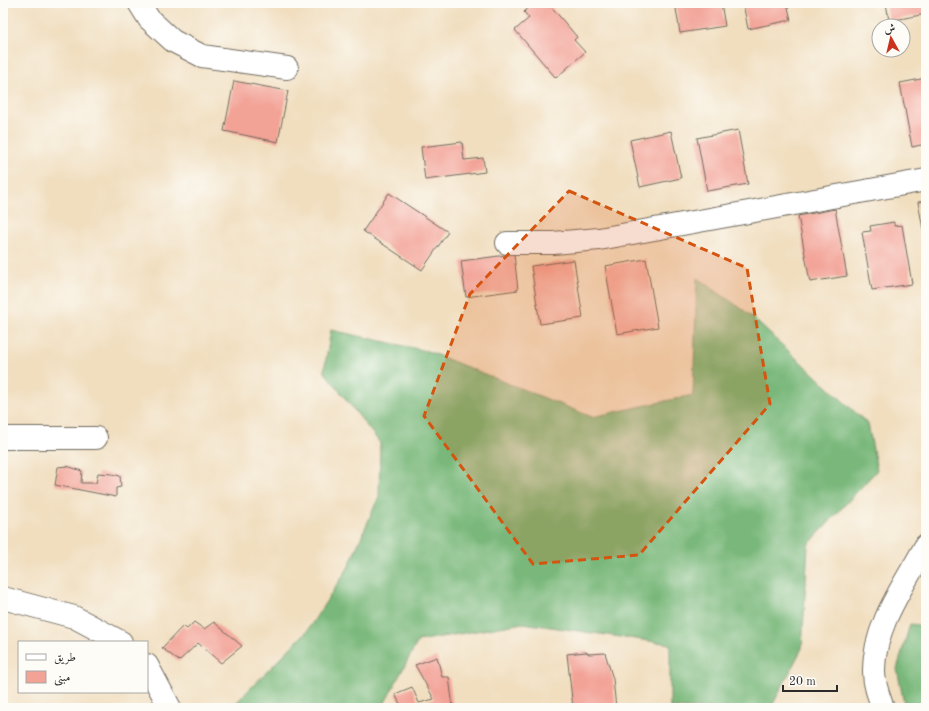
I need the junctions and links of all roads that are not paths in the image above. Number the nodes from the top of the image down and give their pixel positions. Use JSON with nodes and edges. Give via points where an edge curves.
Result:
{"nodes":[{"id":1,"x":139,"y":3,"type":"edge"},
{"id":2,"x":287,"y":68,"type":"dead end"},
{"id":3,"x":926,"y":180,"type":"edge"},
{"id":4,"x":507,"y":242,"type":"dead end"},
{"id":5,"x":3,"y":438,"type":"edge"},
{"id":6,"x":96,"y":438,"type":"dead end"},
{"id":7,"x":926,"y":545,"type":"edge"},
{"id":8,"x":3,"y":598,"type":"edge"},
{"id":9,"x":119,"y":641,"type":"edge"},
{"id":10,"x":148,"y":668,"type":"edge"},
{"id":11,"x":170,"y":708,"type":"edge"},
{"id":12,"x":883,"y":708,"type":"edge"}],
"edges":[{"from":1,"to":2,"type":"street","via":[[149,19],[173,41],[202,56]]},
{"from":3,"to":4,"type":"street","via":[[599,239],[553,243]]},
{"from":5,"to":6,"type":"street"},
{"from":7,"to":12,"type":"street","via":[[888,614],[876,651],[874,673]]},
{"from":8,"to":9,"type":"street","via":[[74,617]]},
{"from":10,"to":11,"type":"street"}]}
